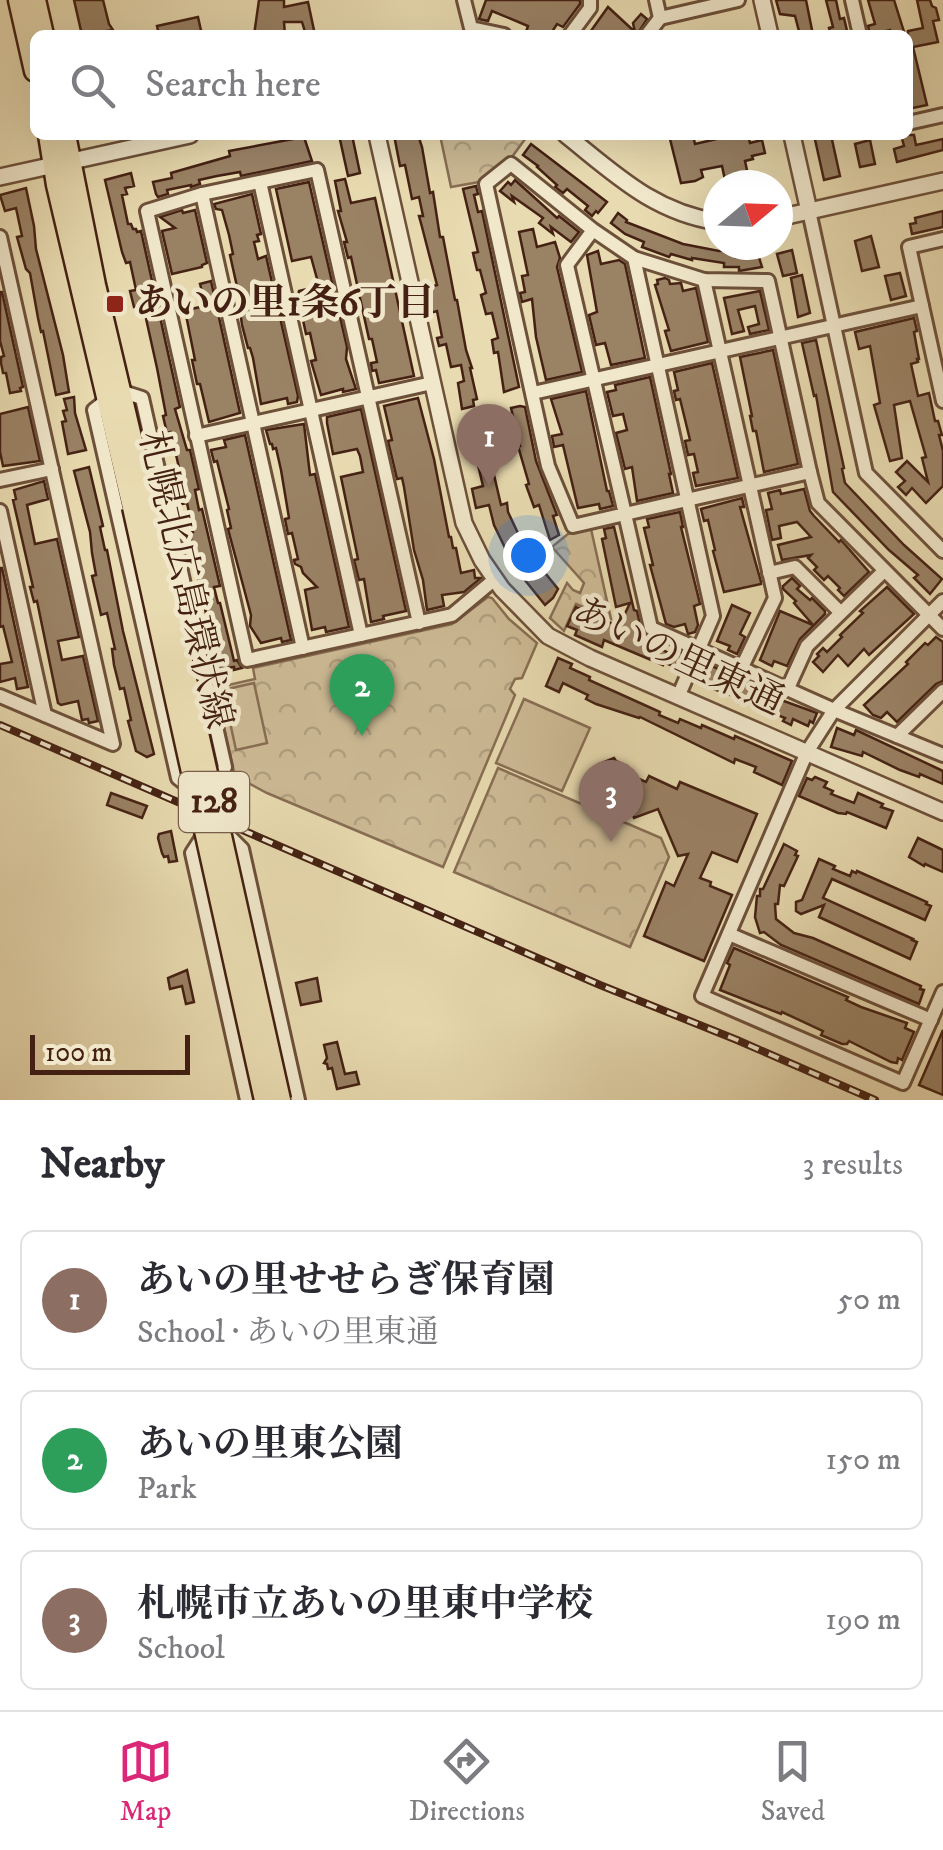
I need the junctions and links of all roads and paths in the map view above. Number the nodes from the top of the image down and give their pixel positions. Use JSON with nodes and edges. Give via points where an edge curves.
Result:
{"nodes":[{"id":1,"x":19,"y":0,"type":"edge"},
{"id":2,"x":35,"y":0,"type":"edge"},
{"id":3,"x":464,"y":0,"type":"edge"},
{"id":4,"x":590,"y":0,"type":"edge"},
{"id":5,"x":656,"y":0,"type":"edge"},
{"id":6,"x":738,"y":0,"type":"edge"},
{"id":7,"x":762,"y":0,"type":"edge"},
{"id":8,"x":852,"y":0,"type":"edge"},
{"id":9,"x":718,"y":2,"type":"edge"},
{"id":10,"x":660,"y":18,"type":"junction"},
{"id":11,"x":41,"y":30,"type":"edge"},
{"id":12,"x":480,"y":30,"type":"edge"},
{"id":13,"x":574,"y":30,"type":"edge"},
{"id":14,"x":650,"y":30,"type":"edge"},
{"id":15,"x":769,"y":30,"type":"edge"},
{"id":16,"x":859,"y":30,"type":"edge"},
{"id":17,"x":30,"y":49,"type":"edge"},
{"id":18,"x":943,"y":115,"type":"edge"},
{"id":19,"x":913,"y":122,"type":"edge"},
{"id":20,"x":52,"y":140,"type":"edge"},
{"id":21,"x":65,"y":140,"type":"edge"},
{"id":22,"x":167,"y":140,"type":"edge"},
{"id":23,"x":378,"y":140,"type":"edge"},
{"id":24,"x":572,"y":140,"type":"edge"},
{"id":25,"x":793,"y":140,"type":"edge"},
{"id":26,"x":63,"y":163,"type":"junction"},
{"id":27,"x":0,"y":177,"type":"edge"},
{"id":28,"x":943,"y":181,"type":"edge"},
{"id":29,"x":260,"y":182,"type":"junction"},
{"id":30,"x":202,"y":194,"type":"junction"},
{"id":31,"x":809,"y":212,"type":"junction"},
{"id":32,"x":793,"y":215,"type":"edge"},
{"id":33,"x":703,"y":219,"type":"edge"},
{"id":34,"x":592,"y":230,"type":"junction"},
{"id":35,"x":0,"y":236,"type":"edge"},
{"id":36,"x":943,"y":239,"type":"edge"},
{"id":37,"x":634,"y":258,"type":"junction"},
{"id":38,"x":704,"y":280,"type":"junction"},
{"id":39,"x":922,"y":306,"type":"junction"},
{"id":40,"x":834,"y":324,"type":"junction"},
{"id":41,"x":781,"y":337,"type":"junction"},
{"id":42,"x":718,"y":352,"type":"junction"},
{"id":43,"x":656,"y":365,"type":"junction"},
{"id":44,"x":595,"y":379,"type":"junction"},
{"id":45,"x":432,"y":383,"type":"junction"},
{"id":46,"x":533,"y":393,"type":"junction"},
{"id":47,"x":114,"y":395,"type":"junction"},
{"id":48,"x":368,"y":396,"type":"junction"},
{"id":49,"x":943,"y":401,"type":"edge"},
{"id":50,"x":311,"y":409,"type":"junction"},
{"id":51,"x":254,"y":422,"type":"junction"},
{"id":52,"x":196,"y":436,"type":"junction"},
{"id":53,"x":52,"y":469,"type":"junction"},
{"id":54,"x":810,"y":472,"type":"junction"},
{"id":55,"x":0,"y":480,"type":"edge"},
{"id":56,"x":749,"y":486,"type":"junction"},
{"id":57,"x":687,"y":500,"type":"junction"},
{"id":58,"x":140,"y":506,"type":"junction"},
{"id":59,"x":0,"y":511,"type":"edge"},
{"id":60,"x":625,"y":514,"type":"junction"},
{"id":61,"x":943,"y":551,"type":"edge"},
{"id":62,"x":884,"y":570,"type":"junction"},
{"id":63,"x":769,"y":574,"type":"junction"},
{"id":64,"x":496,"y":579,"type":"junction"},
{"id":65,"x":943,"y":602,"type":"edge"},
{"id":66,"x":840,"y":612,"type":"junction"},
{"id":67,"x":929,"y":615,"type":"junction"},
{"id":68,"x":419,"y":623,"type":"junction"},
{"id":69,"x":943,"y":629,"type":"edge"},
{"id":70,"x":361,"y":635,"type":"junction"},
{"id":71,"x":304,"y":648,"type":"junction"},
{"id":72,"x":697,"y":648,"type":"junction"},
{"id":73,"x":742,"y":667,"type":"junction"},
{"id":74,"x":788,"y":688,"type":"junction"},
{"id":75,"x":943,"y":691,"type":"edge"},
{"id":76,"x":0,"y":696,"type":"edge"},
{"id":77,"x":678,"y":696,"type":"junction"},
{"id":78,"x":834,"y":710,"type":"junction"},
{"id":79,"x":45,"y":714,"type":"junction"},
{"id":80,"x":897,"y":736,"type":"junction"},
{"id":81,"x":807,"y":752,"type":"junction"},
{"id":82,"x":943,"y":755,"type":"edge"},
{"id":83,"x":943,"y":812,"type":"edge"},
{"id":84,"x":728,"y":934,"type":"junction"},
{"id":85,"x":264,"y":946,"type":"junction"},
{"id":86,"x":215,"y":957,"type":"junction"},
{"id":87,"x":943,"y":992,"type":"edge"},
{"id":88,"x":931,"y":1020,"type":"junction"},
{"id":89,"x":247,"y":1100,"type":"edge"},
{"id":90,"x":265,"y":1100,"type":"edge"},
{"id":91,"x":280,"y":1100,"type":"edge"},
{"id":92,"x":298,"y":1100,"type":"edge"}],
"edges":[{"from":1,"to":17,"type":"main road"},
{"from":2,"to":11,"type":"main road"},
{"from":3,"to":12,"type":"street","via":[[471,28]]},
{"from":4,"to":13,"type":"street"},
{"from":5,"to":10,"type":"street"},
{"from":6,"to":9,"type":"street"},
{"from":7,"to":15,"type":"street"},
{"from":8,"to":16,"type":"street"},
{"from":9,"to":10,"type":"street"},
{"from":10,"to":14,"type":"street"},
{"from":18,"to":19,"type":"street"},
{"from":20,"to":26,"type":"main road","name":"札幌北広島環状線","number":"128"},
{"from":21,"to":26,"type":"main road","name":"札幌北広島環状線","number":"128"},
{"from":22,"to":26,"type":"street"},
{"from":23,"to":45,"type":"street","name":"あいの里東通"},
{"from":24,"to":33,"type":"street","via":[[658,204]]},
{"from":25,"to":31,"type":"street"},
{"from":26,"to":27,"type":"street"},
{"from":26,"to":47,"type":"main road","name":"札幌北広島環状線","number":"128"},
{"from":28,"to":31,"type":"street"},
{"from":29,"to":30,"type":"street"},
{"from":29,"to":48,"type":"street","via":[[317,170]]},
{"from":29,"to":50,"type":"street"},
{"from":30,"to":51,"type":"street"},
{"from":30,"to":52,"type":"street","via":[[146,211]]},
{"from":31,"to":32,"type":"street"},
{"from":31,"to":40,"type":"street"},
{"from":34,"to":37,"type":"street"},
{"from":34,"to":44,"type":"street","via":[[568,265]]},
{"from":34,"to":46,"type":"street","via":[[511,164],[486,184]]},
{"from":35,"to":53,"type":"street"},
{"from":36,"to":39,"type":"street","via":[[908,247]]},
{"from":37,"to":38,"type":"street"},
{"from":37,"to":43,"type":"street"},
{"from":38,"to":41,"type":"street","via":[[768,281]]},
{"from":38,"to":42,"type":"street"},
{"from":39,"to":40,"type":"street"},
{"from":39,"to":49,"type":"street"},
{"from":40,"to":41,"type":"street"},
{"from":40,"to":61,"type":"street","via":[[866,473]]},
{"from":41,"to":42,"type":"street"},
{"from":41,"to":54,"type":"street"},
{"from":42,"to":43,"type":"street"},
{"from":42,"to":56,"type":"street"},
{"from":43,"to":44,"type":"street"},
{"from":43,"to":57,"type":"street"},
{"from":44,"to":46,"type":"street"},
{"from":44,"to":60,"type":"street"},
{"from":45,"to":48,"type":"street"},
{"from":45,"to":64,"type":"street","name":"あいの里東通","via":[[464,523]]},
{"from":46,"to":60,"type":"street","via":[[548,466],[572,526]]},
{"from":47,"to":47,"type":"street","via":[[142,398],[225,767],[217,782],[192,789],[178,778],[96,421],[94,410]]},
{"from":47,"to":58,"type":"main road","name":"札幌北広島環状線","number":"128"},
{"from":48,"to":50,"type":"street"},
{"from":48,"to":68,"type":"street"},
{"from":50,"to":51,"type":"street"},
{"from":50,"to":70,"type":"street"},
{"from":51,"to":52,"type":"street"},
{"from":51,"to":71,"type":"street"},
{"from":52,"to":71,"type":"street","via":[[247,660]]},
{"from":53,"to":55,"type":"street"},
{"from":53,"to":79,"type":"street","via":[[113,744]]},
{"from":54,"to":56,"type":"street"},
{"from":54,"to":62,"type":"street","via":[[818,503]]},
{"from":56,"to":57,"type":"street"},
{"from":56,"to":63,"type":"street"},
{"from":57,"to":60,"type":"street"},
{"from":57,"to":72,"type":"street","via":[[713,616]]},
{"from":58,"to":90,"type":"main road","name":"札幌北広島環状線","number":"128","bridge":true},
{"from":58,"to":91,"type":"main road","name":"札幌北広島環状線","number":"128","bridge":true},
{"from":59,"to":79,"type":"street"},
{"from":60,"to":72,"type":"street","via":[[650,628]]},
{"from":62,"to":66,"type":"street"},
{"from":62,"to":67,"type":"street"},
{"from":63,"to":66,"type":"street","via":[[795,567]]},
{"from":63,"to":73,"type":"street","via":[[775,598]]},
{"from":64,"to":68,"type":"street","via":[[452,616]]},
{"from":64,"to":77,"type":"street","name":"あいの里東通","via":[[548,636]]},
{"from":65,"to":67,"type":"street"},
{"from":66,"to":74,"type":"street","via":[[806,646]]},
{"from":67,"to":69,"type":"street"},
{"from":67,"to":78,"type":"street"},
{"from":68,"to":70,"type":"street"},
{"from":70,"to":71,"type":"street"},
{"from":72,"to":73,"type":"street"},
{"from":72,"to":77,"type":"street"},
{"from":73,"to":74,"type":"street"},
{"from":74,"to":78,"type":"street"},
{"from":75,"to":80,"type":"street"},
{"from":76,"to":79,"type":"street"},
{"from":77,"to":81,"type":"street","name":"あいの里東通"},
{"from":78,"to":80,"type":"street"},
{"from":78,"to":81,"type":"street"},
{"from":80,"to":82,"type":"street"},
{"from":81,"to":83,"type":"street","name":"あいの里東通"},
{"from":81,"to":84,"type":"street"},
{"from":84,"to":88,"type":"street"},
{"from":84,"to":88,"type":"street","via":[[702,996],[867,1067],[903,1082]]},
{"from":85,"to":86,"type":"street"},
{"from":85,"to":86,"type":"street","via":[[242,848],[226,833],[201,839],[192,853]]},
{"from":85,"to":92,"type":"street"},
{"from":86,"to":89,"type":"street"},
{"from":87,"to":88,"type":"street"}]}
